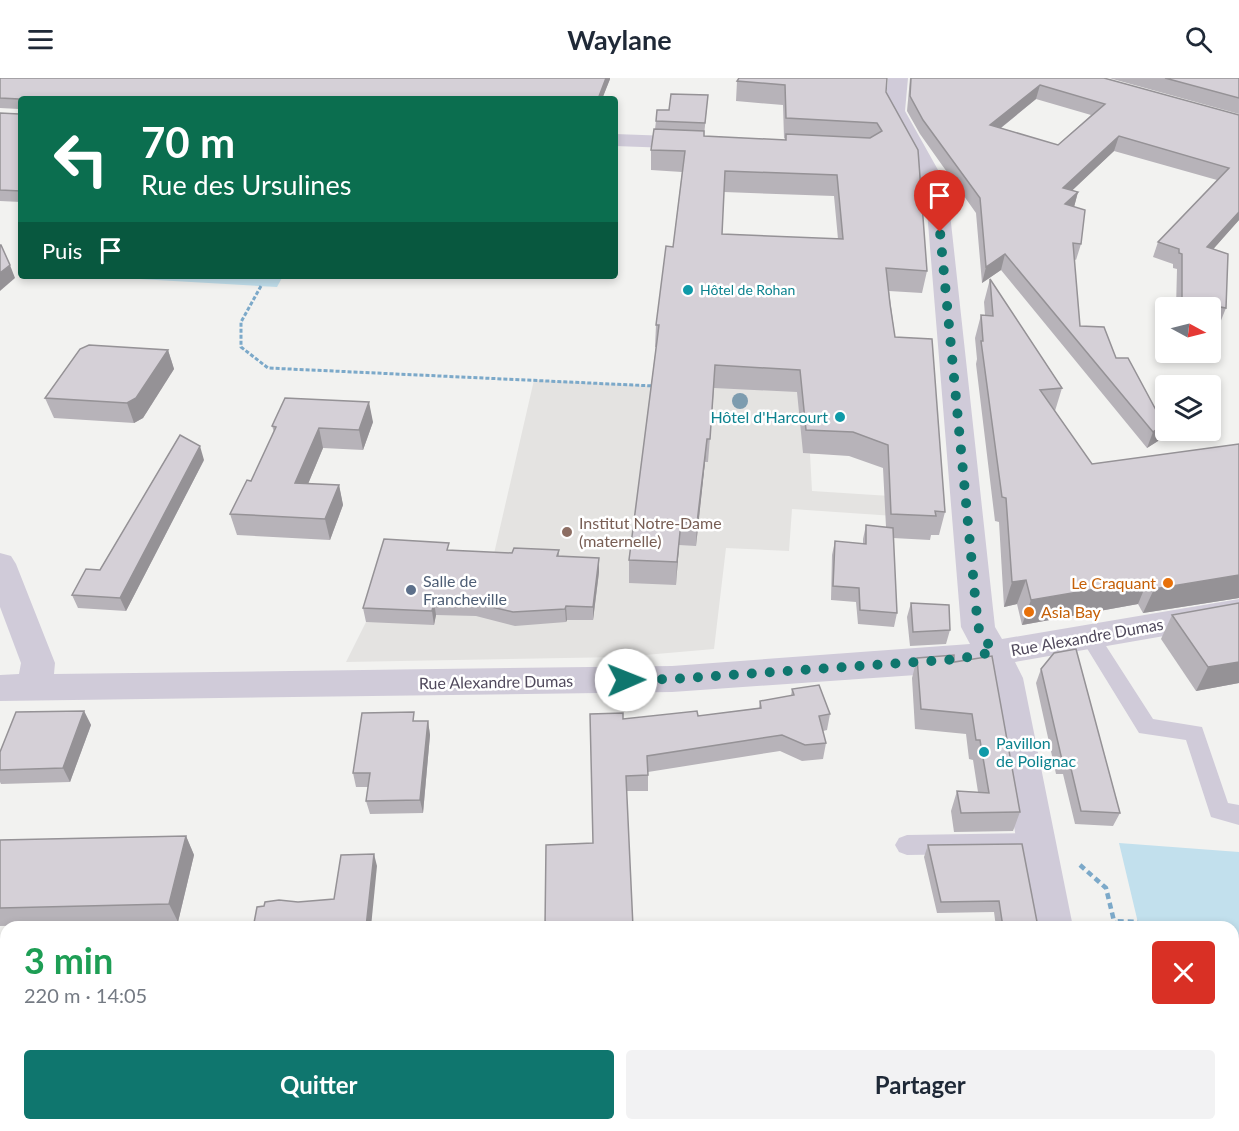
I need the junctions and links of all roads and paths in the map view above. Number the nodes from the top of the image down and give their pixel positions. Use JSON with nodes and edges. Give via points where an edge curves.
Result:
{"nodes":[{"id":1,"x":892,"y":85,"type":"edge"},
{"id":2,"x":618,"y":140,"type":"edge"},
{"id":3,"x":722,"y":144,"type":"edge"},
{"id":4,"x":261,"y":286,"type":"dead end"},
{"id":5,"x":654,"y":386,"type":"edge"},
{"id":6,"x":0,"y":564,"type":"edge"},
{"id":7,"x":1239,"y":611,"type":"edge"},
{"id":8,"x":1090,"y":637,"type":"junction"},
{"id":9,"x":993,"y":652,"type":"junction"},
{"id":10,"x":34,"y":687,"type":"junction"},
{"id":11,"x":0,"y":688,"type":"edge"},
{"id":12,"x":1239,"y":815,"type":"edge"},
{"id":13,"x":1036,"y":843,"type":"junction"},
{"id":14,"x":907,"y":845,"type":"dead end"},
{"id":15,"x":1072,"y":859,"type":"dead end"},
{"id":16,"x":1051,"y":921,"type":"edge"},
{"id":17,"x":1114,"y":921,"type":"edge"}],
"edges":[{"from":1,"to":9,"type":"street","via":[[895,111],[908,152],[936,186],[978,627]]},
{"from":2,"to":3,"type":"street"},
{"from":4,"to":5,"type":"path","via":[[241,322],[241,347],[268,368]]},
{"from":6,"to":10,"type":"street","via":[[38,663]]},
{"from":7,"to":8,"type":"street","name":"Rue Alexandre Dumas"},
{"from":8,"to":9,"type":"street","name":"Rue Alexandre Dumas"},
{"from":8,"to":12,"type":"lane","via":[[1147,727],[1194,733],[1219,810]]},
{"from":9,"to":10,"type":"street","name":"Rue Alexandre Dumas","via":[[959,659],[672,679]]},
{"from":9,"to":13,"type":"street","via":[[1006,678]]},
{"from":10,"to":11,"type":"street","name":"Rue Alexandre Dumas"},
{"from":13,"to":14,"type":"lane"},
{"from":13,"to":16,"type":"street"},
{"from":15,"to":17,"type":"path","via":[[1106,888]]}]}
